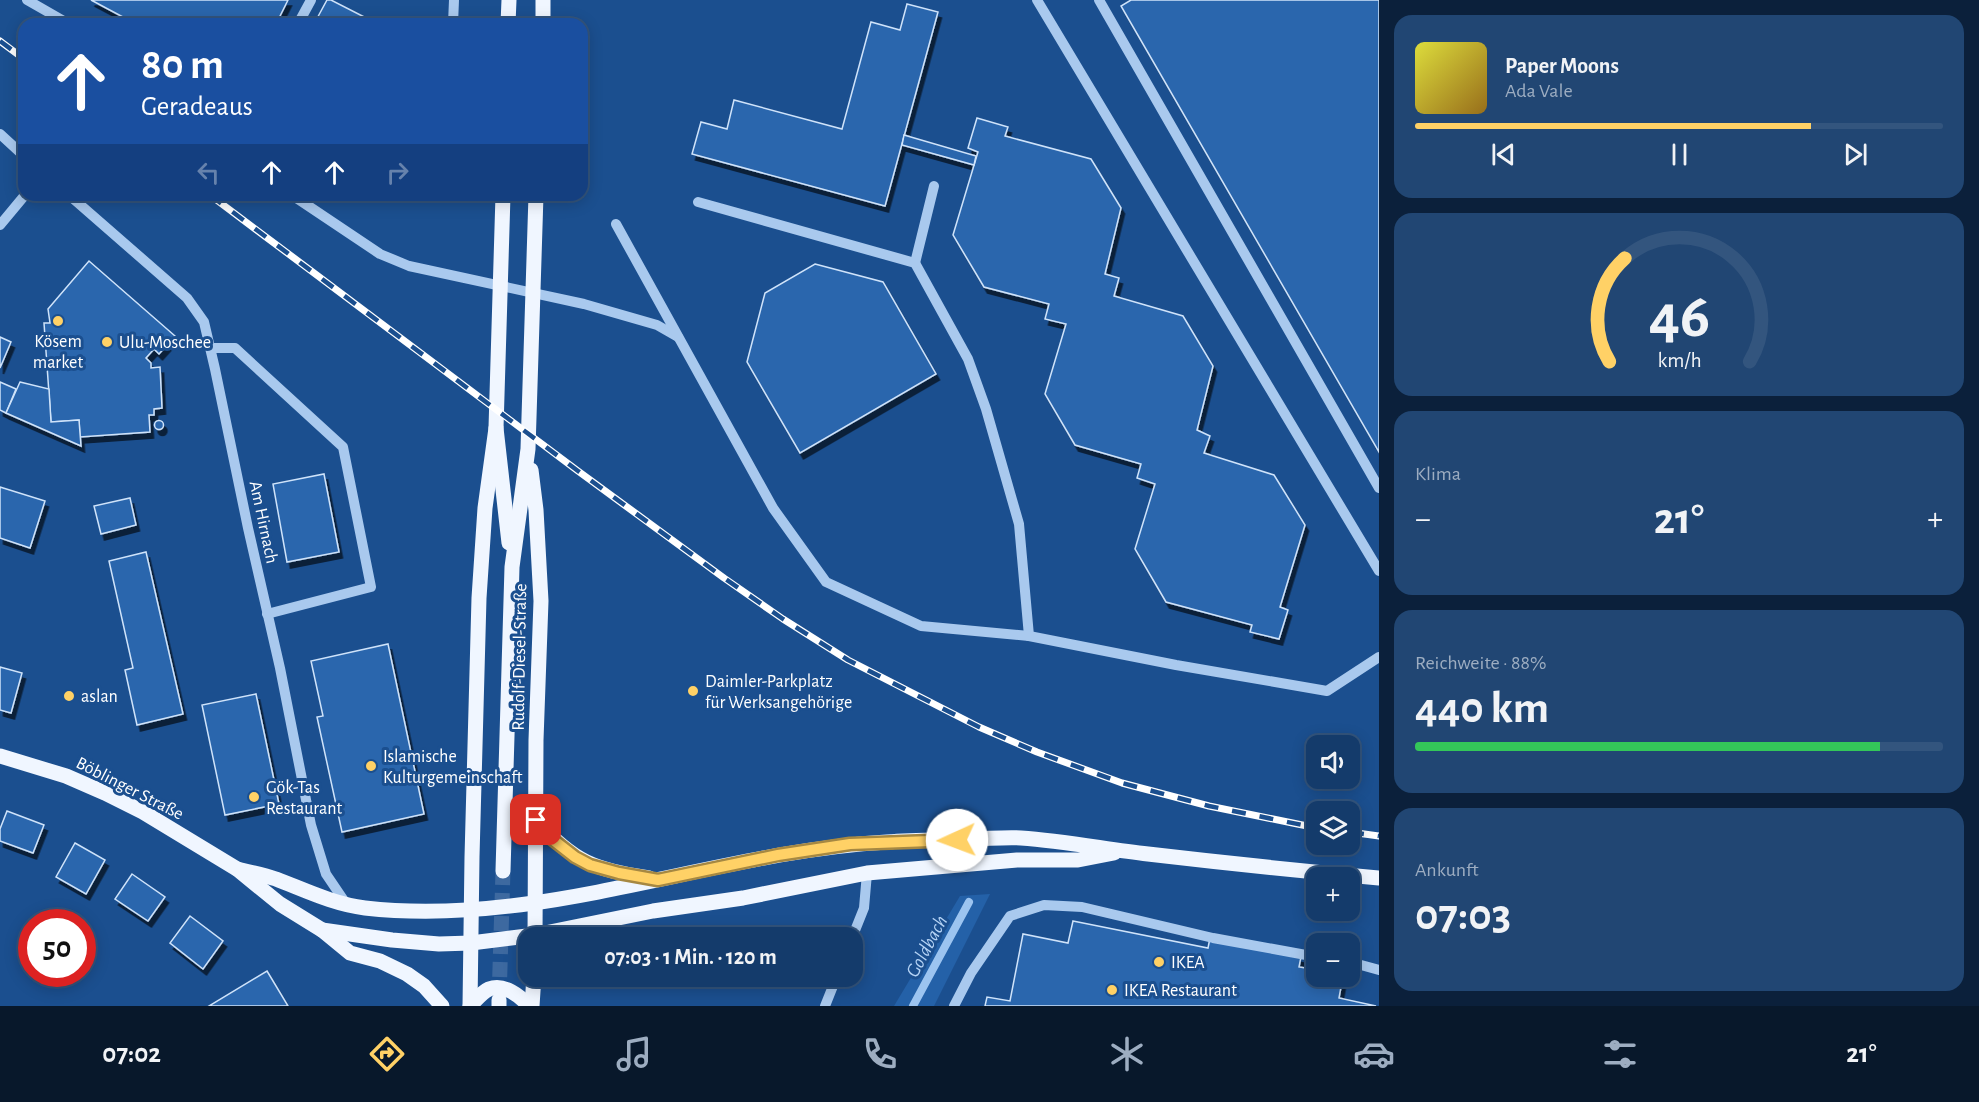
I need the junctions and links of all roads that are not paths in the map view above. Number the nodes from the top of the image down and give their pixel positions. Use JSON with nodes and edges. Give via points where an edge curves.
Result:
{"nodes":[{"id":1,"x":27,"y":0,"type":"edge"},
{"id":2,"x":311,"y":0,"type":"edge"},
{"id":3,"x":454,"y":0,"type":"edge"},
{"id":4,"x":509,"y":0,"type":"edge"},
{"id":5,"x":1037,"y":0,"type":"edge"},
{"id":6,"x":1099,"y":0,"type":"edge"},
{"id":7,"x":544,"y":2,"type":"edge"},
{"id":8,"x":58,"y":18,"type":"edge"},
{"id":9,"x":301,"y":18,"type":"edge"},
{"id":10,"x":453,"y":18,"type":"edge"},
{"id":11,"x":508,"y":18,"type":"edge"},
{"id":12,"x":543,"y":18,"type":"edge"},
{"id":13,"x":0,"y":134,"type":"edge"},
{"id":14,"x":18,"y":150,"type":"edge"},
{"id":15,"x":934,"y":186,"type":"dead end"},
{"id":16,"x":20,"y":201,"type":"edge"},
{"id":17,"x":76,"y":201,"type":"edge"},
{"id":18,"x":301,"y":201,"type":"edge"},
{"id":19,"x":503,"y":201,"type":"edge"},
{"id":20,"x":536,"y":201,"type":"edge"},
{"id":21,"x":698,"y":202,"type":"dead end"},
{"id":22,"x":616,"y":224,"type":"dead end"},
{"id":23,"x":0,"y":225,"type":"edge"},
{"id":24,"x":915,"y":263,"type":"junction"},
{"id":25,"x":678,"y":337,"type":"junction"},
{"id":26,"x":210,"y":348,"type":"junction"},
{"id":27,"x":496,"y":428,"type":"junction"},
{"id":28,"x":528,"y":449,"type":"junction"},
{"id":29,"x":1379,"y":488,"type":"edge"},
{"id":30,"x":512,"y":567,"type":"junction"},
{"id":31,"x":1379,"y":571,"type":"edge"},
{"id":32,"x":267,"y":614,"type":"junction"},
{"id":33,"x":1029,"y":636,"type":"junction"},
{"id":34,"x":1379,"y":657,"type":"edge"},
{"id":35,"x":0,"y":756,"type":"edge"},
{"id":36,"x":536,"y":820,"type":"junction"},
{"id":37,"x":1128,"y":851,"type":"junction"},
{"id":38,"x":237,"y":869,"type":"junction"},
{"id":39,"x":503,"y":871,"type":"tunnel mouth"},
{"id":40,"x":867,"y":873,"type":"junction"},
{"id":41,"x":1379,"y":878,"type":"edge"},
{"id":42,"x":658,"y":880,"type":"junction"},
{"id":43,"x":535,"y":903,"type":"junction"},
{"id":44,"x":347,"y":905,"type":"junction"},
{"id":45,"x":471,"y":910,"type":"junction"},
{"id":46,"x":535,"y":927,"type":"edge"},
{"id":47,"x":577,"y":927,"type":"edge"},
{"id":48,"x":856,"y":927,"type":"edge"},
{"id":49,"x":322,"y":930,"type":"junction"},
{"id":50,"x":518,"y":938,"type":"edge"},
{"id":51,"x":471,"y":943,"type":"junction"},
{"id":52,"x":1306,"y":955,"type":"edge"},
{"id":53,"x":1360,"y":965,"type":"edge"},
{"id":54,"x":1379,"y":970,"type":"edge"},
{"id":55,"x":533,"y":987,"type":"edge"},
{"id":56,"x":833,"y":987,"type":"edge"},
{"id":57,"x":442,"y":1006,"type":"edge"},
{"id":58,"x":470,"y":1006,"type":"edge"},
{"id":59,"x":531,"y":1006,"type":"edge"},
{"id":60,"x":825,"y":1006,"type":"edge"},
{"id":61,"x":954,"y":1006,"type":"edge"}],
"edges":[{"from":1,"to":8,"type":"street"},
{"from":2,"to":9,"type":"street"},
{"from":3,"to":10,"type":"street"},
{"from":4,"to":11,"type":"main road"},
{"from":5,"to":31,"type":"street"},
{"from":6,"to":29,"type":"street"},
{"from":7,"to":12,"type":"main road"},
{"from":13,"to":14,"type":"street"},
{"from":15,"to":24,"type":"street"},
{"from":16,"to":23,"type":"street"},
{"from":17,"to":26,"type":"street","name":"Am Hirnach","via":[[195,307],[204,322]]},
{"from":18,"to":25,"type":"street","via":[[380,254],[409,266],[584,304],[657,325]]},
{"from":19,"to":27,"type":"main road","name":"Rudolf-Diesel-Straße"},
{"from":20,"to":28,"type":"main road","name":"Rudolf-Diesel-Straße"},
{"from":21,"to":24,"type":"street"},
{"from":22,"to":25,"type":"street"},
{"from":24,"to":33,"type":"street","via":[[968,359],[986,409],[1019,524]]},
{"from":25,"to":33,"type":"street","via":[[772,508],[826,582],[921,626]]},
{"from":26,"to":32,"type":"street","name":"Am Hirnach"},
{"from":26,"to":32,"type":"street","via":[[235,348],[343,447],[371,587]]},
{"from":27,"to":30,"type":"main road","name":"Rudolf-Diesel-Straße"},
{"from":27,"to":45,"type":"main road","via":[[479,598]]},
{"from":28,"to":30,"type":"main road","name":"Rudolf-Diesel-Straße"},
{"from":28,"to":36,"type":"main road","name":"Rudolf-Diesel-Straße","via":[[541,601]]},
{"from":30,"to":39,"type":"main road","name":"Rudolf-Diesel-Straße"},
{"from":32,"to":44,"type":"street","name":"Am Hirnach","via":[[311,825],[326,874]]},
{"from":33,"to":34,"type":"street","via":[[1327,691]]},
{"from":35,"to":38,"type":"main road","name":"Böblinger Straße","via":[[66,776],[105,793]]},
{"from":36,"to":42,"type":"main road","via":[[552,839],[590,865]]},
{"from":36,"to":43,"type":"main road","name":"Rudolf-Diesel-Straße"},
{"from":37,"to":40,"type":"main road","name":"Böblinger Straße","via":[[1078,860],[1017,860]]},
{"from":37,"to":41,"type":"main road","name":"Böblinger Straße"},
{"from":37,"to":42,"type":"main road","name":"Böblinger Straße","via":[[1018,838],[850,844]]},
{"from":38,"to":44,"type":"main road","name":"Böblinger Straße"},
{"from":38,"to":49,"type":"main road","name":"Böblinger Straße","via":[[280,904]]},
{"from":40,"to":47,"type":"main road","name":"Böblinger Straße"},
{"from":40,"to":48,"type":"street","via":[[864,908]]},
{"from":42,"to":43,"type":"main road","name":"Böblinger Straße"},
{"from":43,"to":45,"type":"main road","name":"Böblinger Straße"},
{"from":43,"to":46,"type":"main road"},
{"from":44,"to":45,"type":"main road","name":"Böblinger Straße","via":[[409,911]]},
{"from":45,"to":51,"type":"main road"},
{"from":49,"to":51,"type":"main road","name":"Böblinger Straße","via":[[392,940]]},
{"from":49,"to":57,"type":"main road","name":"Böblinger Straße","via":[[350,953],[407,974]]},
{"from":50,"to":51,"type":"main road","name":"Böblinger Straße"},
{"from":51,"to":58,"type":"main road"},
{"from":52,"to":61,"type":"street","via":[[1083,907],[1044,905],[1010,916]]},
{"from":53,"to":54,"type":"street"},
{"from":55,"to":59,"type":"main road"},
{"from":56,"to":60,"type":"street"},
{"from":58,"to":59,"type":"main road","via":[[489,989],[499,988]]}]}
